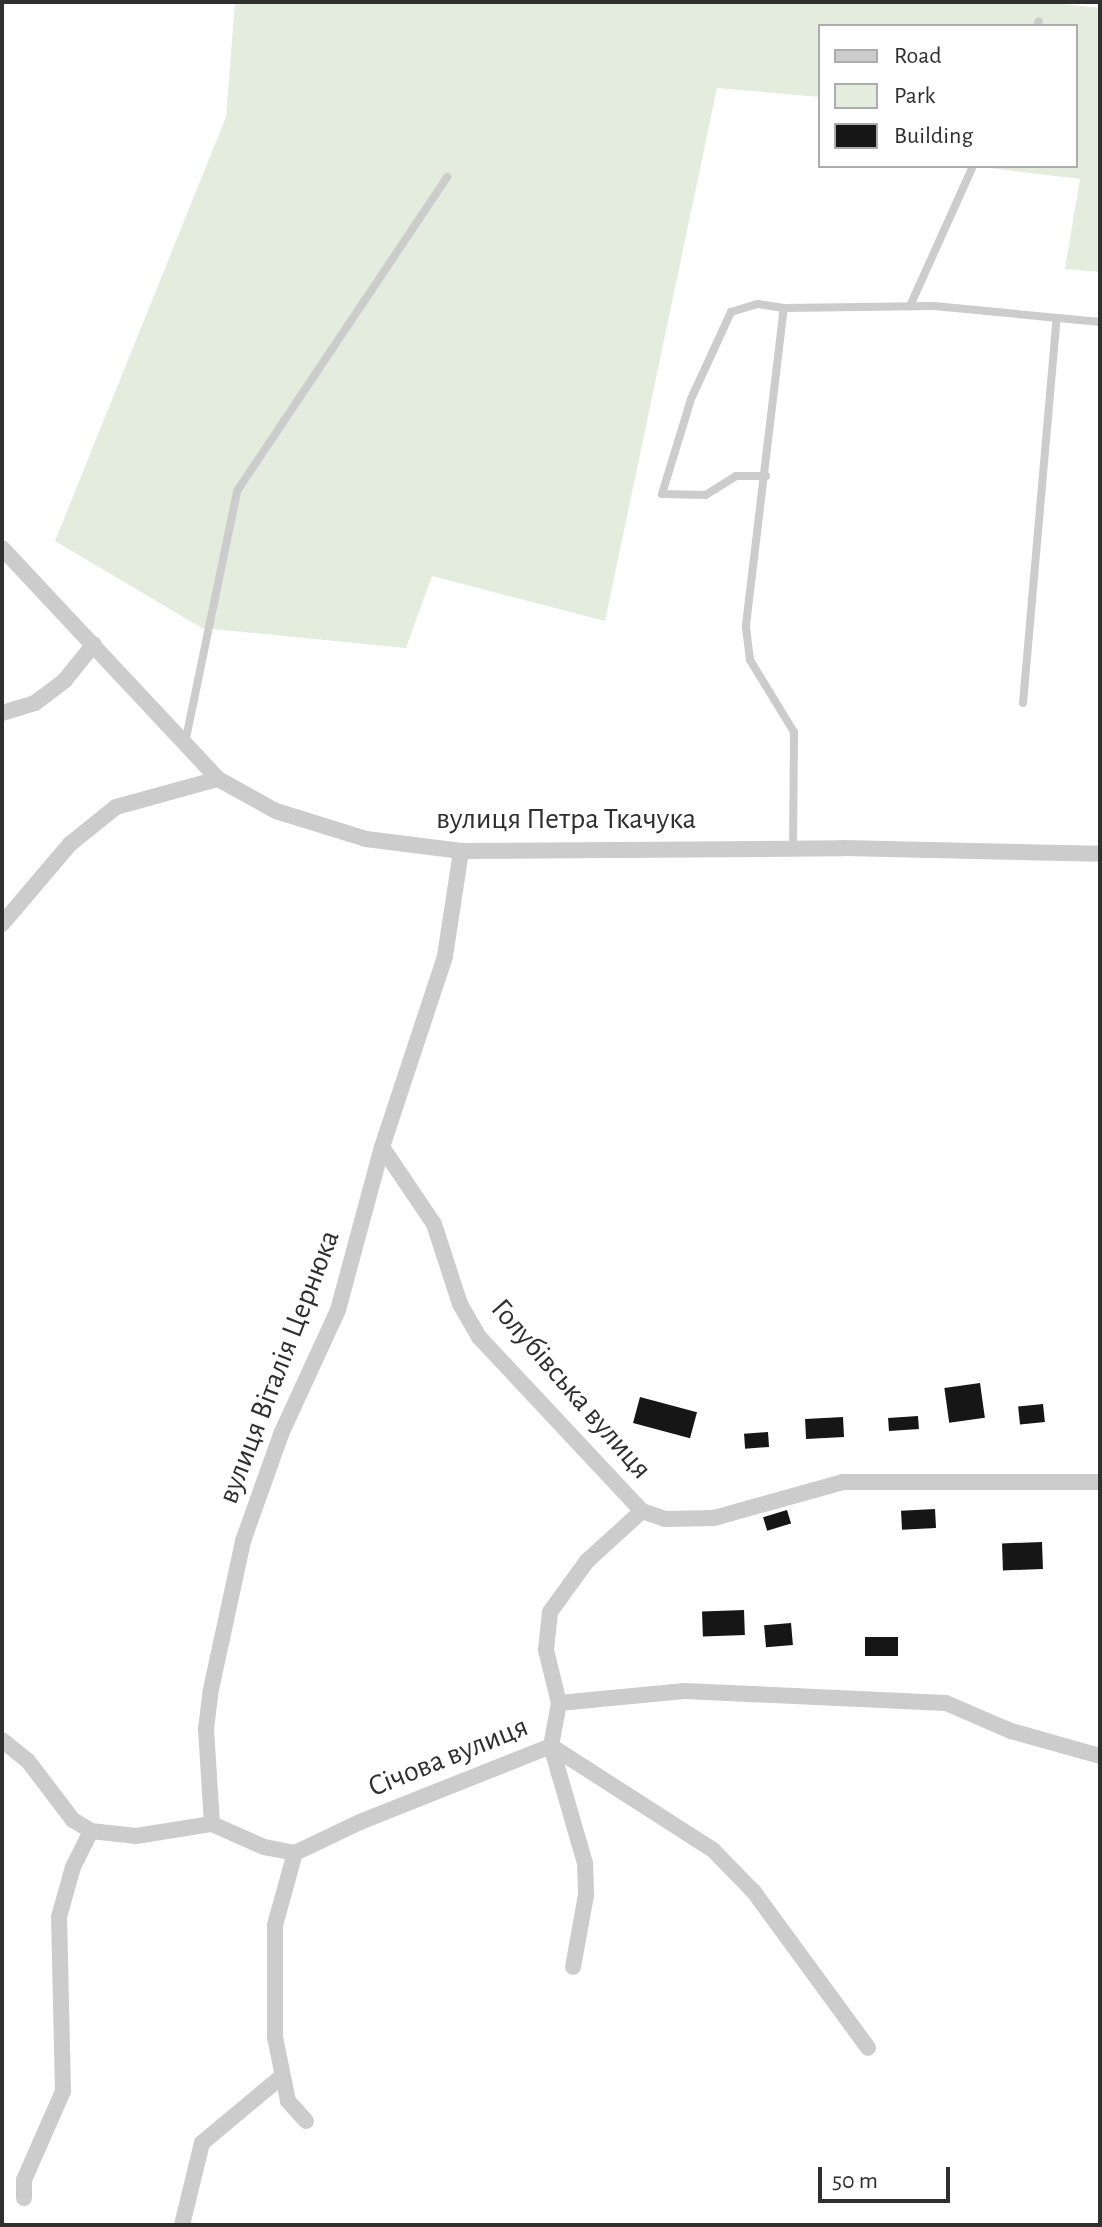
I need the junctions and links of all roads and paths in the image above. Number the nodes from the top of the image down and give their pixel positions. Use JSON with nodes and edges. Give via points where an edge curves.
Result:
{"nodes":[{"id":1,"x":972,"y":168,"type":"edge"},
{"id":2,"x":447,"y":177,"type":"dead end"},
{"id":3,"x":910,"y":306,"type":"junction"},
{"id":4,"x":784,"y":308,"type":"junction"},
{"id":5,"x":1057,"y":318,"type":"junction"},
{"id":6,"x":1100,"y":322,"type":"edge"},
{"id":7,"x":766,"y":476,"type":"junction"},
{"id":8,"x":2,"y":548,"type":"edge"},
{"id":9,"x":94,"y":644,"type":"junction"},
{"id":10,"x":1023,"y":703,"type":"dead end"},
{"id":11,"x":2,"y":713,"type":"edge"},
{"id":12,"x":184,"y":747,"type":"junction"},
{"id":13,"x":218,"y":779,"type":"junction"},
{"id":14,"x":793,"y":848,"type":"junction"},
{"id":15,"x":461,"y":851,"type":"junction"},
{"id":16,"x":1100,"y":854,"type":"edge"},
{"id":17,"x":2,"y":924,"type":"edge"},
{"id":18,"x":382,"y":1147,"type":"junction"},
{"id":19,"x":1100,"y":1482,"type":"edge"},
{"id":20,"x":642,"y":1511,"type":"junction"},
{"id":21,"x":559,"y":1703,"type":"junction"},
{"id":22,"x":2,"y":1740,"type":"edge"},
{"id":23,"x":551,"y":1746,"type":"junction"},
{"id":24,"x":1100,"y":1756,"type":"edge"},
{"id":25,"x":212,"y":1824,"type":"junction"},
{"id":26,"x":91,"y":1831,"type":"junction"},
{"id":27,"x":295,"y":1853,"type":"junction"},
{"id":28,"x":573,"y":1967,"type":"dead end"},
{"id":29,"x":868,"y":2048,"type":"dead end"},
{"id":30,"x":282,"y":2076,"type":"junction"},
{"id":31,"x":306,"y":2121,"type":"dead end"},
{"id":32,"x":24,"y":2198,"type":"dead end"},
{"id":33,"x":182,"y":2225,"type":"edge"}],
"edges":[{"from":1,"to":3,"type":"lane"},
{"from":2,"to":12,"type":"lane","via":[[237,491]]},
{"from":3,"to":4,"type":"lane"},
{"from":3,"to":5,"type":"lane"},
{"from":4,"to":7,"type":"lane"},
{"from":4,"to":7,"type":"lane","via":[[758,304],[731,312],[691,399],[662,494],[705,495],[736,476]]},
{"from":5,"to":6,"type":"lane"},
{"from":5,"to":10,"type":"lane"},
{"from":7,"to":14,"type":"lane","via":[[746,625],[750,660],[794,732]]},
{"from":8,"to":9,"type":"street","name":"вулиця Петра Ткачука"},
{"from":9,"to":11,"type":"street","via":[[65,680],[35,703]]},
{"from":9,"to":12,"type":"street","name":"вулиця Петра Ткачука"},
{"from":12,"to":13,"type":"street","name":"вулиця Петра Ткачука"},
{"from":13,"to":15,"type":"street","name":"вулиця Петра Ткачука","via":[[276,811],[366,839]]},
{"from":13,"to":17,"type":"street","via":[[116,807],[70,844]]},
{"from":14,"to":15,"type":"street","name":"вулиця Петра Ткачука"},
{"from":14,"to":16,"type":"street","name":"вулиця Петра Ткачука"},
{"from":15,"to":18,"type":"street","name":"вулиця Віталія Цернюка","via":[[445,956]]},
{"from":18,"to":20,"type":"street","name":"Голубівська вулиця","via":[[434,1224],[460,1304],[479,1337]]},
{"from":18,"to":25,"type":"street","name":"вулиця Віталія Цернюка","via":[[338,1310],[286,1421],[243,1541],[206,1729]]},
{"from":19,"to":20,"type":"street","name":"Голубівська вулиця","via":[[843,1482],[714,1518],[665,1519]]},
{"from":20,"to":21,"type":"street","via":[[587,1561],[550,1612],[546,1650]]},
{"from":21,"to":23,"type":"street","name":"Січова вулиця"},
{"from":21,"to":24,"type":"street","name":"Січова вулиця","via":[[684,1691],[946,1703],[1011,1731]]},
{"from":22,"to":26,"type":"street","via":[[28,1761],[73,1820]]},
{"from":23,"to":27,"type":"street","name":"Січова вулиця"},
{"from":23,"to":28,"type":"street","via":[[585,1863],[586,1895]]},
{"from":23,"to":29,"type":"street","via":[[713,1850],[754,1892]]},
{"from":25,"to":26,"type":"street","via":[[136,1836]]},
{"from":25,"to":27,"type":"street","via":[[264,1847]]},
{"from":26,"to":32,"type":"street","via":[[73,1867],[59,1917],[63,2091],[24,2180]]},
{"from":27,"to":30,"type":"street","via":[[275,1925],[275,2037]]},
{"from":30,"to":31,"type":"street","via":[[288,2101]]},
{"from":30,"to":33,"type":"street","via":[[202,2143]]}]}
